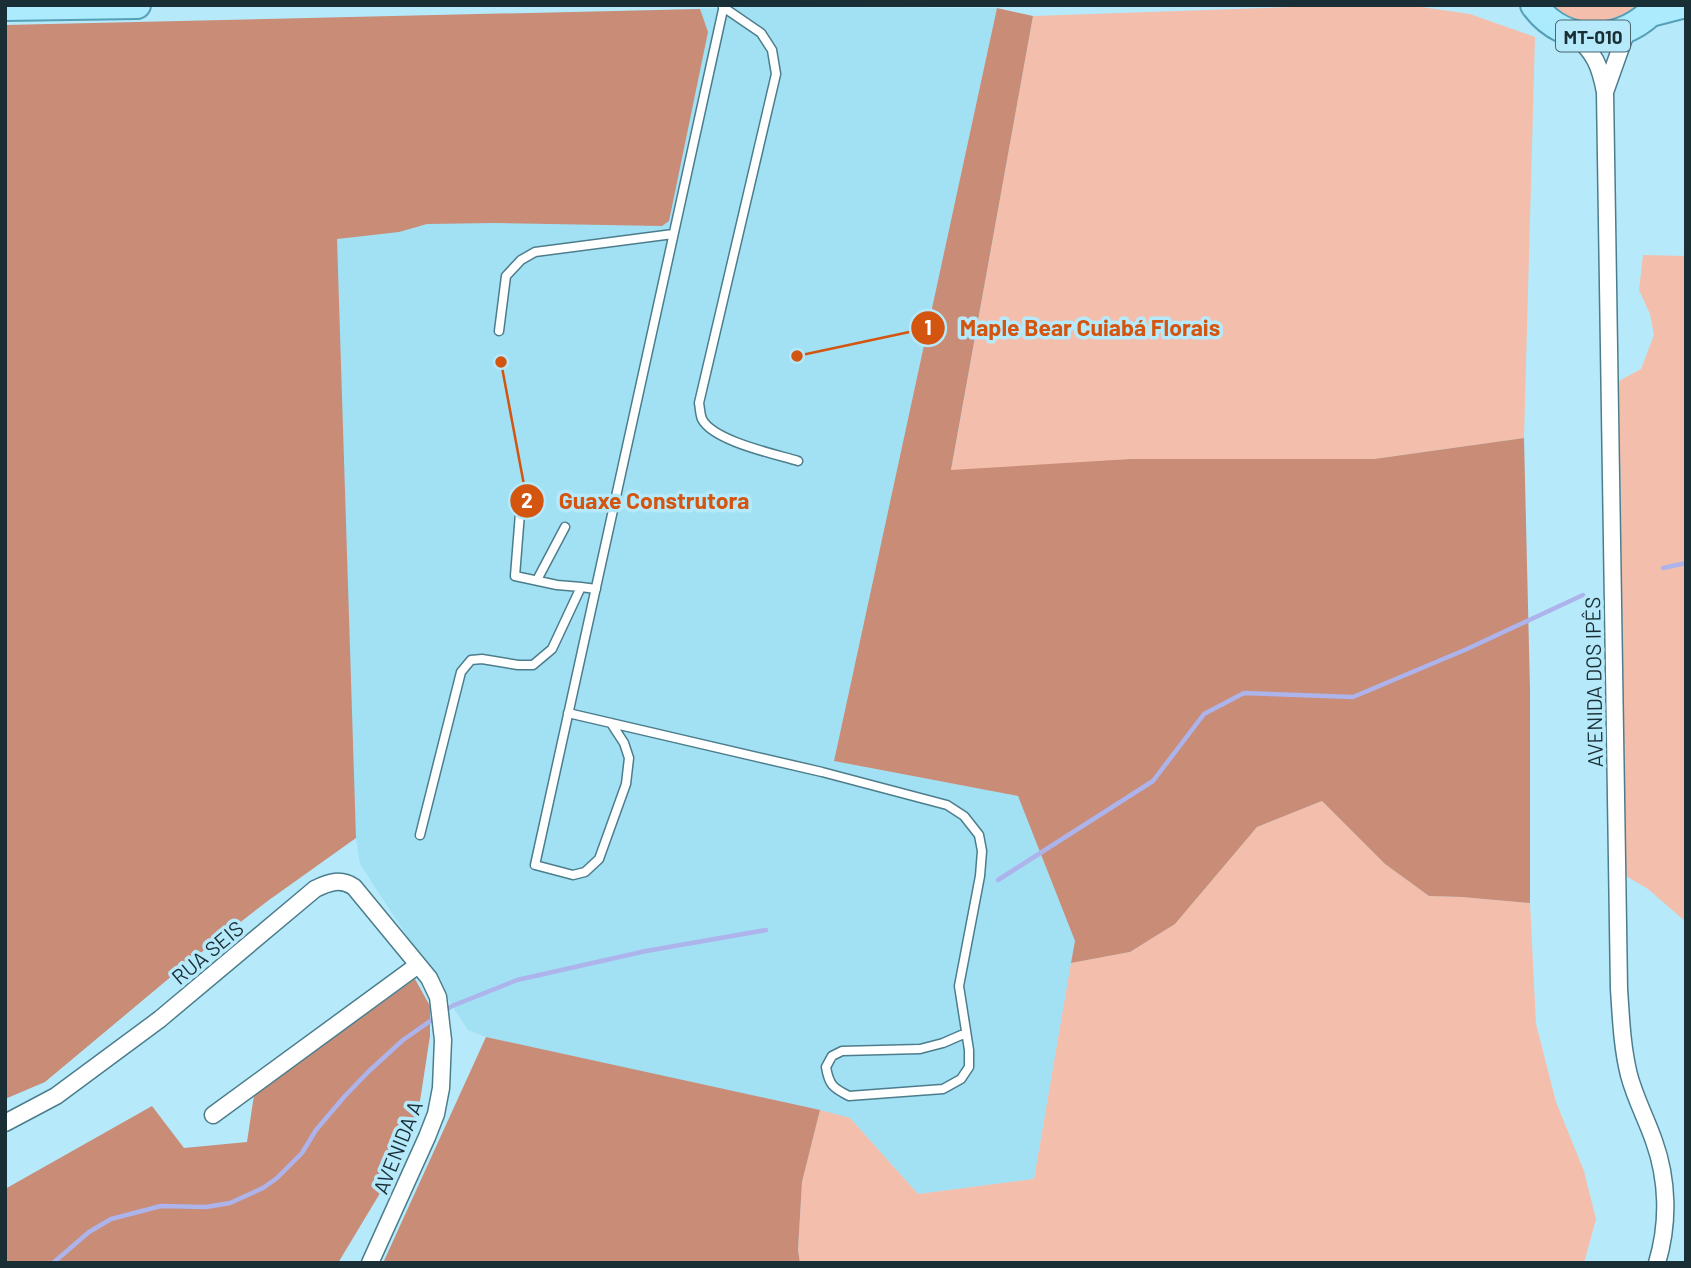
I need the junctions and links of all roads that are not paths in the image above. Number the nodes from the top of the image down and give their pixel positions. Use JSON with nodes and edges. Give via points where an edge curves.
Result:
{"nodes":[{"id":1,"x":137,"y":5,"type":"edge"},
{"id":2,"x":1682,"y":5,"type":"edge"},
{"id":3,"x":723,"y":6,"type":"edge"},
{"id":4,"x":5,"y":7,"type":"edge"},
{"id":5,"x":1531,"y":7,"type":"edge"},
{"id":6,"x":1654,"y":9,"type":"edge"},
{"id":7,"x":1627,"y":30,"type":"junction"},
{"id":8,"x":1569,"y":32,"type":"junction"},
{"id":9,"x":1605,"y":92,"type":"junction"},
{"id":10,"x":673,"y":234,"type":"junction"},
{"id":11,"x":499,"y":331,"type":"dead end"},
{"id":12,"x":798,"y":461,"type":"dead end"},
{"id":13,"x":520,"y":513,"type":"dead end"},
{"id":14,"x":565,"y":527,"type":"dead end"},
{"id":15,"x":537,"y":580,"type":"junction"},
{"id":16,"x":581,"y":587,"type":"junction"},
{"id":17,"x":596,"y":589,"type":"junction"},
{"id":18,"x":568,"y":713,"type":"junction"},
{"id":19,"x":611,"y":723,"type":"junction"},
{"id":20,"x":420,"y":835,"type":"dead end"},
{"id":21,"x":418,"y":965,"type":"junction"},
{"id":22,"x":966,"y":1033,"type":"junction"},
{"id":23,"x":213,"y":1115,"type":"dead end"},
{"id":24,"x":5,"y":1123,"type":"edge"},
{"id":25,"x":370,"y":1263,"type":"edge"},
{"id":26,"x":1657,"y":1263,"type":"edge"}],
"edges":[{"from":1,"to":4,"type":"main road"},
{"from":2,"to":6,"type":"main road","number":"MT-010"},
{"from":3,"to":10,"type":"lane"},
{"from":3,"to":12,"type":"lane","via":[[761,33],[772,50],[776,74],[699,402],[702,419],[712,431]]},
{"from":5,"to":8,"type":"main road","number":"MT-010"},
{"from":6,"to":7,"type":"main road","number":"MT-010"},
{"from":7,"to":8,"type":"main road","number":"MT-010","via":[[1596,37]]},
{"from":7,"to":9,"type":"street","name":"AVENIDA DOS IPÊS"},
{"from":8,"to":9,"type":"street","name":"AVENIDA DOS IPÊS","via":[[1594,57]]},
{"from":9,"to":26,"type":"street","name":"AVENIDA DOS IPÊS","via":[[1619,989],[1629,1075],[1665,1179],[1665,1218]]},
{"from":10,"to":11,"type":"lane","via":[[535,252],[506,276]]},
{"from":10,"to":17,"type":"lane"},
{"from":13,"to":15,"type":"lane","via":[[515,576]]},
{"from":14,"to":15,"type":"lane"},
{"from":15,"to":16,"type":"lane"},
{"from":16,"to":17,"type":"lane"},
{"from":16,"to":20,"type":"lane","via":[[552,649],[533,665],[471,660],[461,672]]},
{"from":17,"to":18,"type":"lane"},
{"from":18,"to":19,"type":"lane"},
{"from":18,"to":19,"type":"lane","via":[[535,865],[573,876],[599,859],[626,784],[629,758]]},
{"from":19,"to":22,"type":"lane","via":[[822,772],[947,805],[964,816],[979,835],[982,851],[960,986]]},
{"from":21,"to":23,"type":"street"},
{"from":21,"to":24,"type":"street","name":"RUA SEIS","via":[[354,887],[329,882],[160,1019],[56,1096]]},
{"from":21,"to":25,"type":"street","name":"AVENIDA A","via":[[429,978],[440,1008],[441,1088],[427,1138]]},
{"from":22,"to":22,"type":"lane","via":[[969,1067],[961,1079],[943,1089],[849,1096],[828,1082],[826,1067],[832,1056],[842,1051],[920,1049]]}]}
